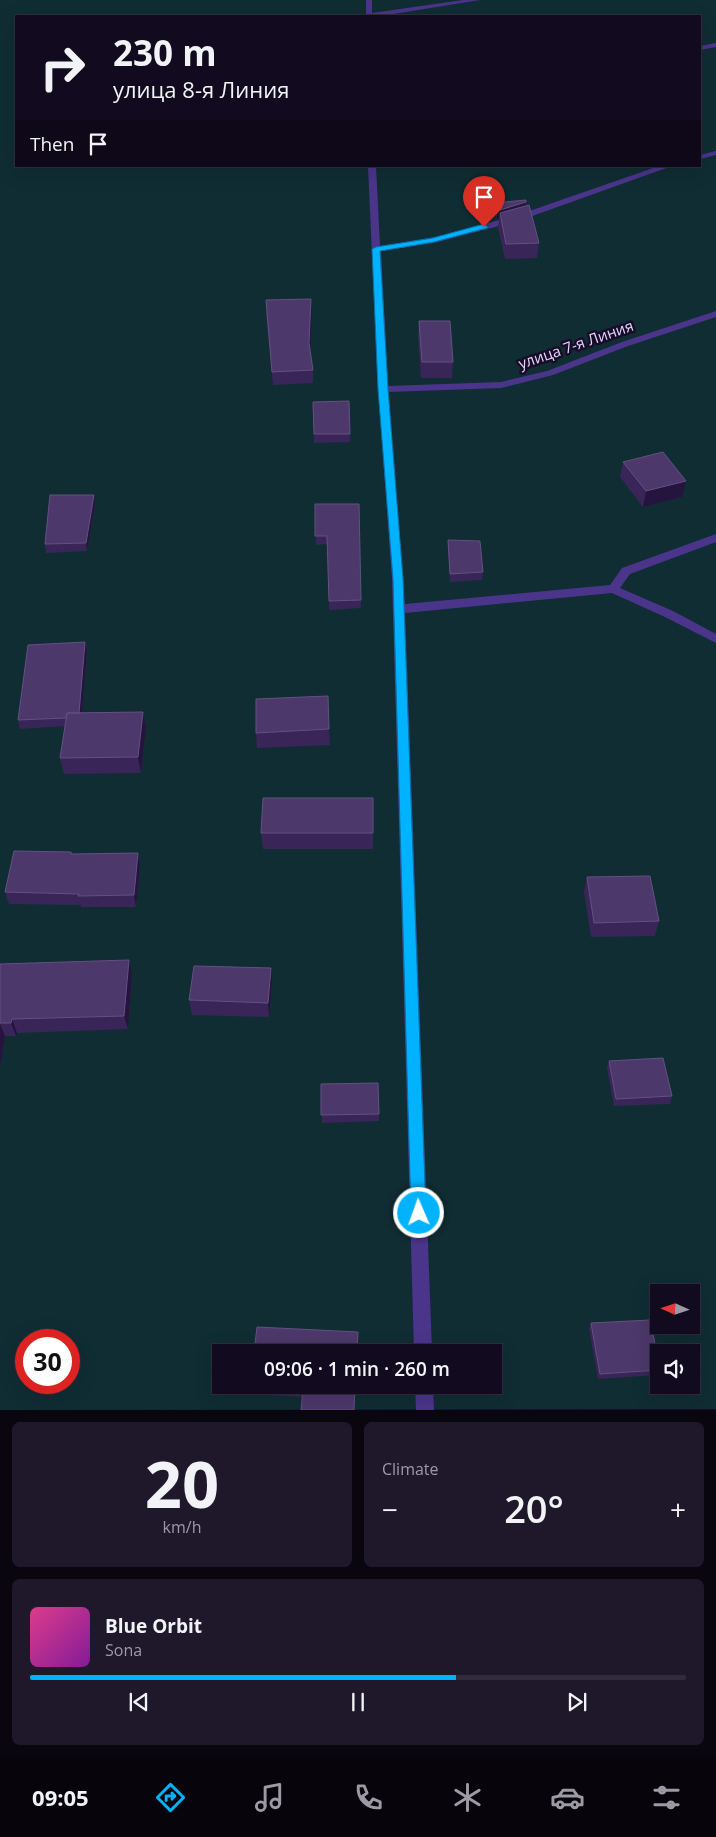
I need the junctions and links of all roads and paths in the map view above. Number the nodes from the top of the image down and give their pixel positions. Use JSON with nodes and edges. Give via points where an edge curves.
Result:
{"nodes":[{"id":1,"x":369,"y":0,"type":"edge"},
{"id":2,"x":478,"y":0,"type":"edge"},
{"id":3,"x":370,"y":15,"type":"edge"},
{"id":4,"x":377,"y":15,"type":"edge"},
{"id":5,"x":716,"y":44,"type":"edge"},
{"id":6,"x":701,"y":48,"type":"edge"},
{"id":7,"x":716,"y":153,"type":"edge"},
{"id":8,"x":701,"y":157,"type":"edge"},
{"id":9,"x":372,"y":167,"type":"edge"},
{"id":10,"x":665,"y":167,"type":"edge"},
{"id":11,"x":376,"y":249,"type":"junction"},
{"id":12,"x":716,"y":314,"type":"edge"},
{"id":13,"x":383,"y":389,"type":"junction"},
{"id":14,"x":716,"y":538,"type":"edge"},
{"id":15,"x":613,"y":589,"type":"junction"},
{"id":16,"x":399,"y":609,"type":"junction"},
{"id":17,"x":716,"y":639,"type":"edge"},
{"id":18,"x":423,"y":1344,"type":"edge"},
{"id":19,"x":424,"y":1394,"type":"edge"},
{"id":20,"x":425,"y":1410,"type":"edge"}],
"edges":[{"from":1,"to":3,"type":"street"},
{"from":2,"to":4,"type":"street"},
{"from":5,"to":6,"type":"street"},
{"from":7,"to":8,"type":"street"},
{"from":9,"to":11,"type":"street"},
{"from":10,"to":11,"type":"street","via":[[518,218],[434,240]]},
{"from":11,"to":13,"type":"street"},
{"from":12,"to":13,"type":"street","name":"улица 7-я Линия","via":[[550,373],[501,385]]},
{"from":13,"to":16,"type":"street"},
{"from":14,"to":15,"type":"street","via":[[626,571]]},
{"from":15,"to":16,"type":"street"},
{"from":15,"to":17,"type":"street"},
{"from":16,"to":18,"type":"street"},
{"from":19,"to":20,"type":"street"}]}
